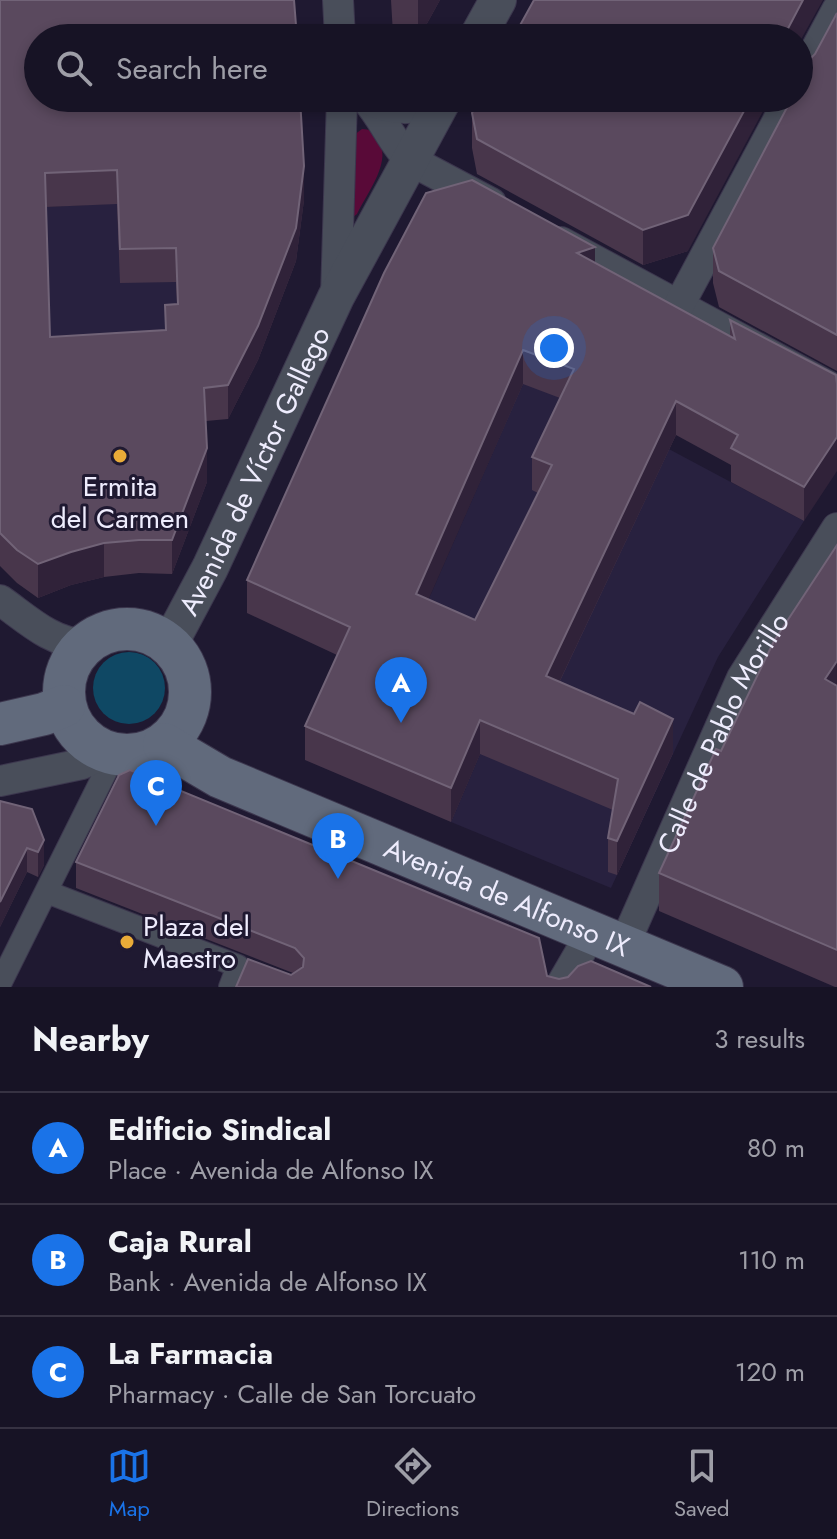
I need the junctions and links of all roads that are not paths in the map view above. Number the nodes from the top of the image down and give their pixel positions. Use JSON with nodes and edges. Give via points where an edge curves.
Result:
{"nodes":[{"id":1,"x":338,"y":0,"type":"edge"},
{"id":2,"x":498,"y":0,"type":"edge"},
{"id":3,"x":837,"y":10,"type":"edge"},
{"id":4,"x":339,"y":24,"type":"edge"},
{"id":5,"x":485,"y":24,"type":"edge"},
{"id":6,"x":813,"y":55,"type":"edge"},
{"id":7,"x":342,"y":112,"type":"edge"},
{"id":8,"x":378,"y":112,"type":"edge"},
{"id":9,"x":437,"y":112,"type":"edge"},
{"id":10,"x":782,"y":112,"type":"edge"},
{"id":11,"x":410,"y":160,"type":"junction"},
{"id":12,"x":336,"y":297,"type":"junction"},
{"id":13,"x":679,"y":305,"type":"junction"},
{"id":14,"x":837,"y":391,"type":"edge"},
{"id":15,"x":837,"y":528,"type":"edge"},
{"id":16,"x":0,"y":600,"type":"edge"},
{"id":17,"x":84,"y":644,"type":"junction"},
{"id":18,"x":169,"y":645,"type":"junction"},
{"id":19,"x":64,"y":706,"type":"junction"},
{"id":20,"x":0,"y":724,"type":"edge"},
{"id":21,"x":164,"y":744,"type":"junction"},
{"id":22,"x":113,"y":753,"type":"junction"},
{"id":23,"x":0,"y":781,"type":"edge"},
{"id":24,"x":47,"y":892,"type":"junction"},
{"id":25,"x":608,"y":938,"type":"junction"},
{"id":26,"x":240,"y":975,"type":"edge"},
{"id":27,"x":0,"y":984,"type":"edge"},
{"id":28,"x":560,"y":987,"type":"edge"},
{"id":29,"x":722,"y":987,"type":"edge"}],
"edges":[{"from":1,"to":4,"type":"street"},
{"from":2,"to":5,"type":"street"},
{"from":3,"to":6,"type":"street"},
{"from":7,"to":12,"type":"street","name":"Avenida de Víctor Gallego"},
{"from":8,"to":11,"type":"street"},
{"from":9,"to":11,"type":"street","name":"Avenida de Víctor Gallego"},
{"from":10,"to":13,"type":"street"},
{"from":11,"to":12,"type":"street","name":"Avenida de Víctor Gallego"},
{"from":11,"to":13,"type":"street"},
{"from":12,"to":18,"type":"street","name":"Avenida de Víctor Gallego"},
{"from":13,"to":14,"type":"street"},
{"from":15,"to":25,"type":"street","name":"Calle de Pablo Morillo","via":[[742,678]]},
{"from":16,"to":17,"type":"street","via":[[51,636]]},
{"from":17,"to":18,"type":"main road","via":[[126,629],[149,633]]},
{"from":17,"to":19,"type":"main road","via":[[64,675]]},
{"from":18,"to":21,"type":"main road","via":[[188,677],[191,702],[181,728]]},
{"from":19,"to":20,"type":"main road"},
{"from":19,"to":22,"type":"main road","via":[[79,732]]},
{"from":21,"to":22,"type":"main road","via":[[135,754]]},
{"from":21,"to":25,"type":"main road","name":"Avenida de Alfonso IX","via":[[220,777]]},
{"from":22,"to":23,"type":"street"},
{"from":22,"to":24,"type":"street"},
{"from":24,"to":26,"type":"street"},
{"from":24,"to":27,"type":"street"},
{"from":25,"to":28,"type":"street","name":"Calle de Pablo Morillo"},
{"from":25,"to":29,"type":"main road","name":"Avenida de Alfonso IX"}]}
